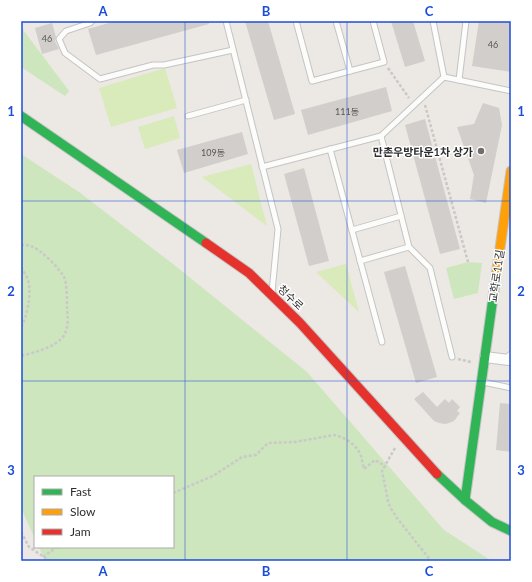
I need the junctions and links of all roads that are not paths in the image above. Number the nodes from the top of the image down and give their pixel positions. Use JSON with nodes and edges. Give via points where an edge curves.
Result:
{"nodes":[{"id":1,"x":92,"y":21,"type":"edge"},
{"id":2,"x":226,"y":21,"type":"edge"},
{"id":3,"x":296,"y":21,"type":"edge"},
{"id":4,"x":336,"y":21,"type":"edge"},
{"id":5,"x":373,"y":21,"type":"edge"},
{"id":6,"x":433,"y":21,"type":"edge"},
{"id":7,"x":466,"y":21,"type":"edge"},
{"id":8,"x":233,"y":50,"type":"junction"},
{"id":9,"x":350,"y":71,"type":"junction"},
{"id":10,"x":444,"y":77,"type":"junction"},
{"id":11,"x":459,"y":80,"type":"junction"},
{"id":12,"x":511,"y":91,"type":"edge"},
{"id":13,"x":246,"y":100,"type":"junction"},
{"id":14,"x":21,"y":116,"type":"edge"},
{"id":15,"x":188,"y":116,"type":"dead end"},
{"id":16,"x":381,"y":136,"type":"junction"},
{"id":17,"x":330,"y":149,"type":"junction"},
{"id":18,"x":262,"y":167,"type":"junction"},
{"id":19,"x":511,"y":171,"type":"edge"},
{"id":20,"x":401,"y":216,"type":"junction"},
{"id":21,"x":352,"y":230,"type":"junction"},
{"id":22,"x":409,"y":247,"type":"junction"},
{"id":23,"x":360,"y":260,"type":"junction"},
{"id":24,"x":272,"y":295,"type":"junction"},
{"id":25,"x":382,"y":342,"type":"dead end"},
{"id":26,"x":511,"y":356,"type":"edge"},
{"id":27,"x":452,"y":357,"type":"road end"},
{"id":28,"x":485,"y":357,"type":"junction"},
{"id":29,"x":482,"y":382,"type":"junction"},
{"id":30,"x":511,"y":388,"type":"edge"},
{"id":31,"x":465,"y":500,"type":"junction"},
{"id":32,"x":511,"y":531,"type":"edge"}],
"edges":[{"from":1,"to":8,"type":"lane","via":[[66,31],[59,39],[65,53],[100,79],[153,65],[164,66]]},
{"from":2,"to":8,"type":"lane"},
{"from":3,"to":9,"type":"lane","via":[[312,81]]},
{"from":4,"to":9,"type":"lane"},
{"from":5,"to":9,"type":"lane","via":[[384,62]]},
{"from":6,"to":10,"type":"lane"},
{"from":7,"to":11,"type":"lane"},
{"from":8,"to":13,"type":"lane"},
{"from":10,"to":11,"type":"lane"},
{"from":10,"to":16,"type":"lane"},
{"from":11,"to":12,"type":"lane"},
{"from":13,"to":15,"type":"lane"},
{"from":13,"to":18,"type":"lane"},
{"from":14,"to":24,"type":"main road","name":"청수로","via":[[249,273]]},
{"from":16,"to":17,"type":"lane"},
{"from":16,"to":20,"type":"lane"},
{"from":17,"to":18,"type":"lane"},
{"from":17,"to":21,"type":"lane"},
{"from":18,"to":24,"type":"lane","via":[[278,229]]},
{"from":19,"to":28,"type":"main road","name":"교학로11길"},
{"from":20,"to":21,"type":"lane"},
{"from":20,"to":22,"type":"lane"},
{"from":21,"to":23,"type":"lane"},
{"from":22,"to":23,"type":"lane"},
{"from":22,"to":27,"type":"lane","via":[[430,268]]},
{"from":23,"to":25,"type":"lane"},
{"from":24,"to":31,"type":"main road","name":"청수로","via":[[441,478]]},
{"from":26,"to":28,"type":"street","via":[[509,360]]},
{"from":28,"to":29,"type":"main road","name":"교학로11길"},
{"from":29,"to":30,"type":"lane"},
{"from":29,"to":31,"type":"main road","name":"교학로11길"},
{"from":31,"to":32,"type":"main road","name":"청수로","via":[[492,522]]}]}
